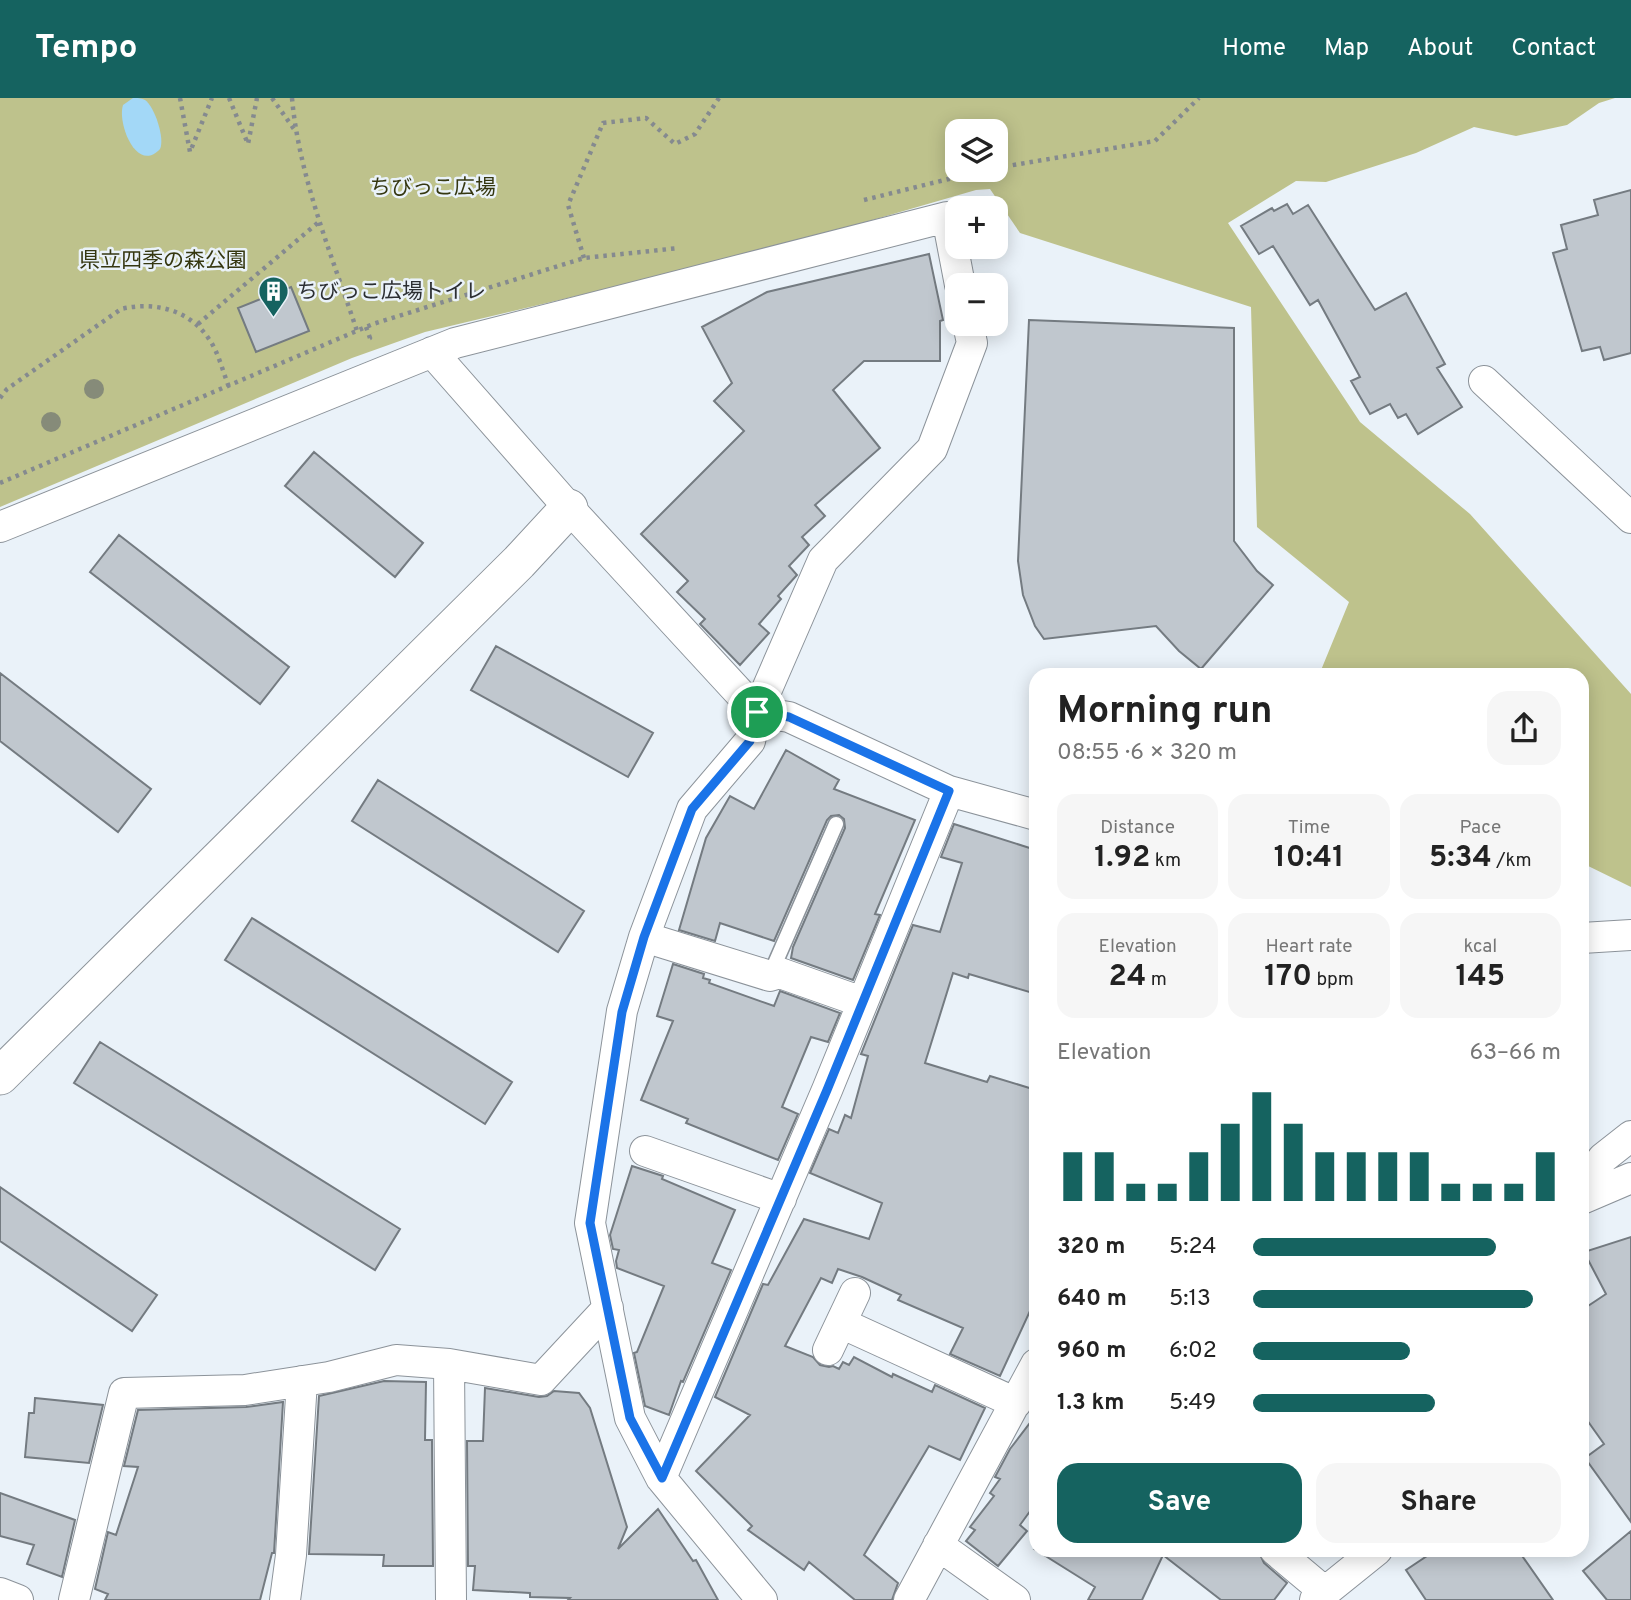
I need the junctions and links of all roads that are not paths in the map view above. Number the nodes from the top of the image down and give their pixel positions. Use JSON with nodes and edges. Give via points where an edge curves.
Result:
{"nodes":[{"id":1,"x":958,"y":273,"type":"edge"},
{"id":2,"x":971,"y":336,"type":"edge"},
{"id":3,"x":432,"y":352,"type":"junction"},
{"id":4,"x":1484,"y":381,"type":"dead end"},
{"id":5,"x":569,"y":508,"type":"junction"},
{"id":6,"x":1631,"y":517,"type":"edge"},
{"id":7,"x":0,"y":527,"type":"edge"},
{"id":8,"x":757,"y":712,"type":"junction"},
{"id":9,"x":949,"y":791,"type":"junction"},
{"id":10,"x":1029,"y":813,"type":"edge"},
{"id":11,"x":836,"y":824,"type":"dead end"},
{"id":12,"x":1631,"y":935,"type":"edge"},
{"id":13,"x":644,"y":937,"type":"junction"},
{"id":14,"x":1589,"y":938,"type":"edge"},
{"id":15,"x":770,"y":976,"type":"junction"},
{"id":16,"x":862,"y":1002,"type":"junction"},
{"id":17,"x":0,"y":1076,"type":"edge"},
{"id":18,"x":1631,"y":1136,"type":"edge"},
{"id":19,"x":645,"y":1152,"type":"dead end"},
{"id":20,"x":1589,"y":1177,"type":"edge"},
{"id":21,"x":1631,"y":1178,"type":"edge"},
{"id":22,"x":1589,"y":1196,"type":"edge"},
{"id":23,"x":781,"y":1199,"type":"junction"},
{"id":24,"x":855,"y":1293,"type":"dead end"},
{"id":25,"x":608,"y":1308,"type":"junction"},
{"id":26,"x":842,"y":1323,"type":"junction"},
{"id":27,"x":828,"y":1350,"type":"dead end"},
{"id":28,"x":449,"y":1364,"type":"junction"},
{"id":29,"x":1029,"y":1378,"type":"edge"},
{"id":30,"x":302,"y":1381,"type":"junction"},
{"id":31,"x":1016,"y":1403,"type":"junction"},
{"id":32,"x":662,"y":1478,"type":"junction"},
{"id":33,"x":938,"y":1545,"type":"junction"},
{"id":34,"x":1282,"y":1557,"type":"edge"},
{"id":35,"x":1368,"y":1557,"type":"edge"},
{"id":36,"x":0,"y":1593,"type":"edge"},
{"id":37,"x":1320,"y":1596,"type":"edge"},
{"id":38,"x":18,"y":1600,"type":"edge"},
{"id":39,"x":74,"y":1600,"type":"edge"},
{"id":40,"x":285,"y":1600,"type":"edge"},
{"id":41,"x":451,"y":1600,"type":"edge"},
{"id":42,"x":762,"y":1600,"type":"edge"},
{"id":43,"x":909,"y":1600,"type":"edge"},
{"id":44,"x":1015,"y":1600,"type":"edge"}],
"edges":[{"from":1,"to":3,"type":"street","via":[[947,217]]},
{"from":2,"to":8,"type":"street","via":[[972,343],[932,449],[823,560]]},
{"from":3,"to":5,"type":"street"},
{"from":3,"to":7,"type":"street"},
{"from":4,"to":6,"type":"street"},
{"from":5,"to":8,"type":"street"},
{"from":5,"to":17,"type":"street"},
{"from":8,"to":9,"type":"street","via":[[789,717]]},
{"from":8,"to":13,"type":"street","via":[[750,741],[692,809]]},
{"from":9,"to":10,"type":"street"},
{"from":9,"to":16,"type":"street"},
{"from":11,"to":15,"type":"lane"},
{"from":12,"to":14,"type":"street"},
{"from":13,"to":15,"type":"street"},
{"from":13,"to":25,"type":"street","via":[[622,1012],[590,1223]]},
{"from":15,"to":16,"type":"street","via":[[780,973]]},
{"from":16,"to":23,"type":"street"},
{"from":18,"to":20,"type":"street","via":[[1603,1158]]},
{"from":19,"to":23,"type":"street"},
{"from":21,"to":22,"type":"street"},
{"from":23,"to":32,"type":"street"},
{"from":24,"to":26,"type":"street"},
{"from":25,"to":28,"type":"street","via":[[541,1380]]},
{"from":25,"to":32,"type":"street","via":[[630,1418]]},
{"from":26,"to":27,"type":"street"},
{"from":26,"to":31,"type":"street"},
{"from":28,"to":30,"type":"street","via":[[396,1360]]},
{"from":28,"to":41,"type":"street"},
{"from":29,"to":31,"type":"street"},
{"from":30,"to":39,"type":"street","via":[[245,1390],[124,1393]]},
{"from":30,"to":40,"type":"street"},
{"from":31,"to":33,"type":"street"},
{"from":32,"to":42,"type":"street"},
{"from":33,"to":43,"type":"street"},
{"from":33,"to":44,"type":"street"},
{"from":34,"to":37,"type":"street"},
{"from":35,"to":37,"type":"street"},
{"from":36,"to":38,"type":"street"}]}
